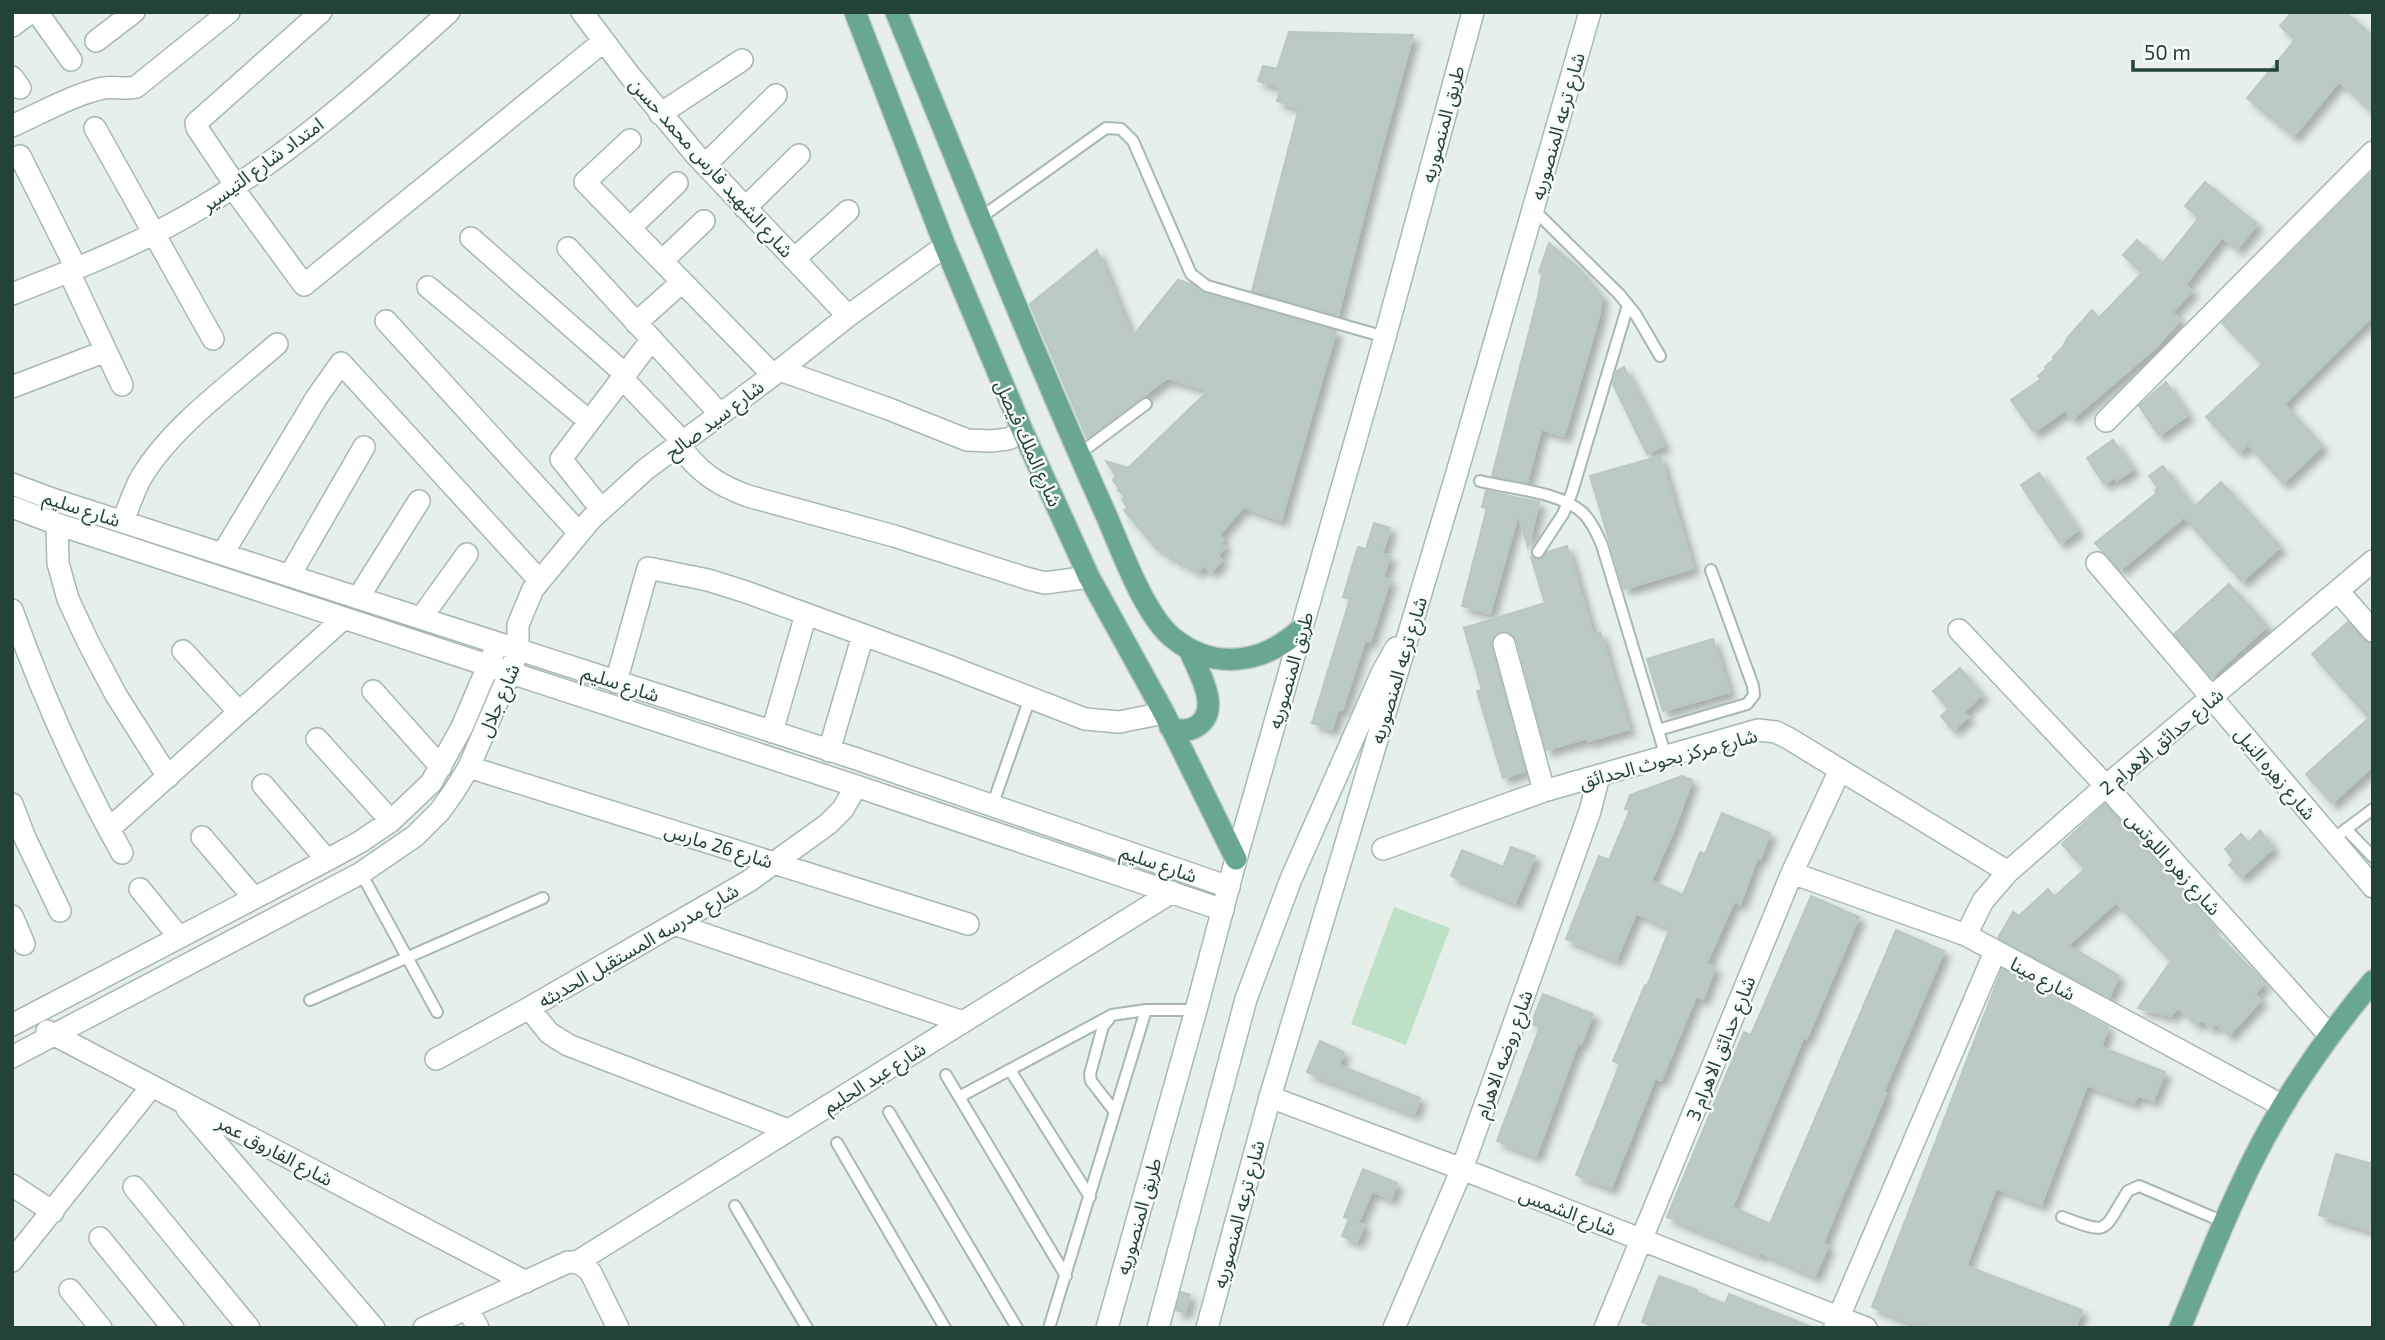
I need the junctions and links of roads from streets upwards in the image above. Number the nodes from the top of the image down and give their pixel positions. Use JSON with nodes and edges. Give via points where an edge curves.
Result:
{"nodes":[{"id":1,"x":37,"y":12,"type":"edge"},
{"id":2,"x":134,"y":12,"type":"edge"},
{"id":3,"x":229,"y":12,"type":"edge"},
{"id":4,"x":321,"y":12,"type":"edge"},
{"id":5,"x":449,"y":12,"type":"edge"},
{"id":6,"x":582,"y":12,"type":"edge"},
{"id":7,"x":855,"y":12,"type":"edge"},
{"id":8,"x":896,"y":12,"type":"edge"},
{"id":9,"x":1472,"y":12,"type":"edge"},
{"id":10,"x":1590,"y":12,"type":"edge"},
{"id":11,"x":96,"y":41,"type":"dead end"},
{"id":12,"x":604,"y":41,"type":"junction"},
{"id":13,"x":71,"y":60,"type":"dead end"},
{"id":14,"x":741,"y":60,"type":"dead end"},
{"id":15,"x":776,"y":95,"type":"dead end"},
{"id":16,"x":660,"y":114,"type":"junction"},
{"id":17,"x":12,"y":126,"type":"edge"},
{"id":18,"x":95,"y":128,"type":"dead end"},
{"id":19,"x":630,"y":140,"type":"dead end"},
{"id":20,"x":2373,"y":152,"type":"edge"},
{"id":21,"x":799,"y":155,"type":"dead end"},
{"id":22,"x":20,"y":156,"type":"dead end"},
{"id":23,"x":705,"y":165,"type":"junction"},
{"id":24,"x":677,"y":183,"type":"dead end"},
{"id":25,"x":234,"y":187,"type":"junction"},
{"id":26,"x":745,"y":208,"type":"junction"},
{"id":27,"x":848,"y":211,"type":"dead end"},
{"id":28,"x":704,"y":221,"type":"dead end"},
{"id":29,"x":630,"y":228,"type":"junction"},
{"id":30,"x":154,"y":232,"type":"junction"},
{"id":31,"x":471,"y":238,"type":"dead end"},
{"id":32,"x":945,"y":246,"type":"junction"},
{"id":33,"x":568,"y":248,"type":"dead end"},
{"id":34,"x":794,"y":259,"type":"junction"},
{"id":35,"x":662,"y":261,"type":"junction"},
{"id":36,"x":73,"y":270,"type":"junction"},
{"id":37,"x":682,"y":282,"type":"junction"},
{"id":38,"x":428,"y":287,"type":"dead end"},
{"id":39,"x":12,"y":295,"type":"edge"},
{"id":40,"x":848,"y":316,"type":"junction"},
{"id":41,"x":386,"y":321,"type":"dead end"},
{"id":42,"x":636,"y":323,"type":"junction"},
{"id":43,"x":213,"y":339,"type":"dead end"},
{"id":44,"x":652,"y":340,"type":"junction"},
{"id":45,"x":277,"y":344,"type":"dead end"},
{"id":46,"x":106,"y":351,"type":"junction"},
{"id":47,"x":776,"y":372,"type":"junction"},
{"id":48,"x":624,"y":376,"type":"junction"},
{"id":49,"x":122,"y":385,"type":"dead end"},
{"id":50,"x":12,"y":387,"type":"edge"},
{"id":51,"x":720,"y":414,"type":"junction"},
{"id":52,"x":589,"y":421,"type":"junction"},
{"id":53,"x":2106,"y":421,"type":"dead end"},
{"id":54,"x":1023,"y":432,"type":"junction"},
{"id":55,"x":681,"y":443,"type":"junction"},
{"id":56,"x":364,"y":447,"type":"dead end"},
{"id":57,"x":12,"y":484,"type":"edge"},
{"id":58,"x":419,"y":501,"type":"dead end"},
{"id":59,"x":12,"y":508,"type":"edge"},
{"id":60,"x":601,"y":509,"type":"junction"},
{"id":61,"x":123,"y":521,"type":"junction"},
{"id":62,"x":57,"y":524,"type":"junction"},
{"id":63,"x":579,"y":533,"type":"junction"},
{"id":64,"x":223,"y":554,"type":"junction"},
{"id":65,"x":467,"y":554,"type":"dead end"},
{"id":66,"x":2373,"y":561,"type":"edge"},
{"id":67,"x":2097,"y":563,"type":"dead end"},
{"id":68,"x":290,"y":575,"type":"junction"},
{"id":69,"x":1089,"y":577,"type":"junction"},
{"id":70,"x":539,"y":580,"type":"junction"},
{"id":71,"x":2338,"y":591,"type":"junction"},
{"id":72,"x":358,"y":598,"type":"junction"},
{"id":73,"x":12,"y":610,"type":"edge"},
{"id":74,"x":806,"y":614,"type":"junction"},
{"id":75,"x":344,"y":618,"type":"junction"},
{"id":76,"x":421,"y":618,"type":"junction"},
{"id":77,"x":518,"y":625,"type":"joint"},
{"id":78,"x":1302,"y":628,"type":"junction"},
{"id":79,"x":1410,"y":628,"type":"junction"},
{"id":80,"x":1959,"y":630,"type":"dead end"},
{"id":81,"x":2373,"y":631,"type":"edge"},
{"id":82,"x":863,"y":635,"type":"junction"},
{"id":83,"x":1504,"y":644,"type":"dead end"},
{"id":84,"x":508,"y":647,"type":"junction"},
{"id":85,"x":1189,"y":649,"type":"junction"},
{"id":86,"x":183,"y":651,"type":"dead end"},
{"id":87,"x":489,"y":665,"type":"junction"},
{"id":88,"x":510,"y":672,"type":"junction"},
{"id":89,"x":616,"y":682,"type":"junction"},
{"id":90,"x":373,"y":691,"type":"dead end"},
{"id":91,"x":2212,"y":698,"type":"junction"},
{"id":92,"x":240,"y":712,"type":"junction"},
{"id":93,"x":1167,"y":720,"type":"junction"},
{"id":94,"x":772,"y":732,"type":"junction"},
{"id":95,"x":317,"y":738,"type":"dead end"},
{"id":96,"x":829,"y":751,"type":"junction"},
{"id":97,"x":441,"y":767,"type":"junction"},
{"id":98,"x":469,"y":767,"type":"junction"},
{"id":99,"x":1840,"y":770,"type":"junction"},
{"id":100,"x":1599,"y":776,"type":"junction"},
{"id":101,"x":168,"y":777,"type":"junction"},
{"id":102,"x":262,"y":785,"type":"dead end"},
{"id":103,"x":856,"y":786,"type":"junction"},
{"id":104,"x":2106,"y":786,"type":"junction"},
{"id":105,"x":1544,"y":791,"type":"junction"},
{"id":106,"x":12,"y":804,"type":"edge"},
{"id":107,"x":391,"y":821,"type":"junction"},
{"id":108,"x":109,"y":830,"type":"junction"},
{"id":109,"x":202,"y":837,"type":"dead end"},
{"id":110,"x":20,"y":848,"type":"edge"},
{"id":111,"x":1383,"y":849,"type":"dead end"},
{"id":112,"x":122,"y":853,"type":"dead end"},
{"id":113,"x":1236,"y":859,"type":"junction"},
{"id":114,"x":327,"y":860,"type":"junction"},
{"id":115,"x":775,"y":863,"type":"junction"},
{"id":116,"x":2008,"y":872,"type":"junction"},
{"id":117,"x":1792,"y":873,"type":"junction"},
{"id":118,"x":1229,"y":887,"type":"junction"},
{"id":119,"x":2373,"y":887,"type":"edge"},
{"id":120,"x":140,"y":889,"type":"dead end"},
{"id":121,"x":1172,"y":892,"type":"junction"},
{"id":122,"x":254,"y":898,"type":"junction"},
{"id":123,"x":1223,"y":910,"type":"junction"},
{"id":124,"x":60,"y":911,"type":"dead end"},
{"id":125,"x":12,"y":916,"type":"edge"},
{"id":126,"x":674,"y":924,"type":"junction"},
{"id":127,"x":968,"y":924,"type":"dead end"},
{"id":128,"x":1966,"y":935,"type":"junction"},
{"id":129,"x":179,"y":937,"type":"junction"},
{"id":130,"x":24,"y":944,"type":"dead end"},
{"id":131,"x":1994,"y":952,"type":"junction"},
{"id":132,"x":2373,"y":981,"type":"edge"},
{"id":133,"x":529,"y":1008,"type":"junction"},
{"id":134,"x":18,"y":1022,"type":"edge"},
{"id":135,"x":963,"y":1022,"type":"junction"},
{"id":136,"x":56,"y":1036,"type":"junction"},
{"id":137,"x":2330,"y":1036,"type":"junction"},
{"id":138,"x":12,"y":1057,"type":"edge"},
{"id":139,"x":436,"y":1059,"type":"dead end"},
{"id":140,"x":152,"y":1086,"type":"junction"},
{"id":141,"x":1270,"y":1097,"type":"junction"},
{"id":142,"x":179,"y":1100,"type":"junction"},
{"id":143,"x":2283,"y":1106,"type":"junction"},
{"id":144,"x":788,"y":1130,"type":"junction"},
{"id":145,"x":1462,"y":1169,"type":"junction"},
{"id":146,"x":12,"y":1185,"type":"edge"},
{"id":147,"x":134,"y":1187,"type":"dead end"},
{"id":148,"x":53,"y":1212,"type":"junction"},
{"id":149,"x":100,"y":1238,"type":"dead end"},
{"id":150,"x":1641,"y":1239,"type":"junction"},
{"id":151,"x":12,"y":1261,"type":"edge"},
{"id":152,"x":577,"y":1262,"type":"junction"},
{"id":153,"x":526,"y":1282,"type":"junction"},
{"id":154,"x":70,"y":1290,"type":"dead end"},
{"id":155,"x":468,"y":1309,"type":"junction"},
{"id":156,"x":1837,"y":1322,"type":"edge"},
{"id":157,"x":101,"y":1328,"type":"edge"},
{"id":158,"x":173,"y":1328,"type":"edge"},
{"id":159,"x":249,"y":1328,"type":"edge"},
{"id":160,"x":374,"y":1328,"type":"edge"},
{"id":161,"x":424,"y":1328,"type":"edge"},
{"id":162,"x":478,"y":1328,"type":"edge"},
{"id":163,"x":618,"y":1328,"type":"edge"},
{"id":164,"x":1107,"y":1328,"type":"edge"},
{"id":165,"x":1158,"y":1328,"type":"edge"},
{"id":166,"x":1207,"y":1328,"type":"edge"},
{"id":167,"x":1394,"y":1328,"type":"edge"},
{"id":168,"x":1605,"y":1328,"type":"edge"},
{"id":169,"x":1866,"y":1328,"type":"edge"},
{"id":170,"x":2180,"y":1328,"type":"edge"}],
"edges":[{"from":1,"to":13,"type":"street"},
{"from":2,"to":11,"type":"street"},
{"from":3,"to":17,"type":"street","via":[[136,87],[105,88],[77,96]]},
{"from":4,"to":25,"type":"street","via":[[197,122]]},
{"from":5,"to":25,"type":"street","name":"امتداد شارع التيسير","via":[[324,120]]},
{"from":6,"to":12,"type":"street","name":"شارع الشهيد فارس محمد حسن"},
{"from":7,"to":32,"type":"main road","name":"شارع الملك فيصل"},
{"from":8,"to":85,"type":"main road","via":[[1138,586],[1157,622]]},
{"from":9,"to":78,"type":"street","name":"طريق المنصوريه"},
{"from":10,"to":79,"type":"street","name":"شارع ترعه المنصوريه"},
{"from":12,"to":16,"type":"street","name":"شارع الشهيد فارس محمد حسن"},
{"from":12,"to":25,"type":"street","via":[[304,285]]},
{"from":14,"to":16,"type":"street"},
{"from":15,"to":23,"type":"street"},
{"from":16,"to":23,"type":"street","name":"شارع الشهيد فارس محمد حسن"},
{"from":18,"to":30,"type":"street"},
{"from":19,"to":29,"type":"street","via":[[585,182]]},
{"from":20,"to":53,"type":"street"},
{"from":21,"to":26,"type":"street"},
{"from":22,"to":36,"type":"street"},
{"from":23,"to":26,"type":"street","name":"شارع الشهيد فارس محمد حسن"},
{"from":24,"to":29,"type":"street"},
{"from":25,"to":30,"type":"street","name":"امتداد شارع التيسير"},
{"from":26,"to":34,"type":"street","name":"شارع الشهيد فارس محمد حسن"},
{"from":27,"to":34,"type":"street"},
{"from":28,"to":35,"type":"street"},
{"from":29,"to":35,"type":"street"},
{"from":30,"to":36,"type":"street","name":"امتداد شارع التيسير"},
{"from":30,"to":43,"type":"street"},
{"from":31,"to":48,"type":"street"},
{"from":32,"to":40,"type":"street","name":"شارع سيد صالح"},
{"from":32,"to":54,"type":"main road","name":"شارع الملك فيصل"},
{"from":33,"to":42,"type":"street"},
{"from":34,"to":40,"type":"street","name":"شارع الشهيد فارس محمد حسن"},
{"from":35,"to":37,"type":"street"},
{"from":36,"to":39,"type":"street","name":"امتداد شارع التيسير"},
{"from":36,"to":46,"type":"street"},
{"from":37,"to":42,"type":"street"},
{"from":37,"to":47,"type":"street"},
{"from":38,"to":52,"type":"street"},
{"from":40,"to":47,"type":"street","name":"شارع سيد صالح"},
{"from":41,"to":63,"type":"street"},
{"from":42,"to":44,"type":"street"},
{"from":44,"to":48,"type":"street"},
{"from":44,"to":51,"type":"street"},
{"from":45,"to":61,"type":"street","via":[[159,452],[141,477]]},
{"from":46,"to":49,"type":"street"},
{"from":46,"to":50,"type":"street"},
{"from":47,"to":51,"type":"street","name":"شارع سيد صالح"},
{"from":47,"to":54,"type":"street","via":[[967,440],[1008,439]]},
{"from":48,"to":52,"type":"street"},
{"from":48,"to":55,"type":"street"},
{"from":51,"to":55,"type":"street","name":"شارع سيد صالح"},
{"from":52,"to":60,"type":"street","via":[[561,459]]},
{"from":54,"to":69,"type":"main road","name":"شارع الملك فيصل"},
{"from":55,"to":60,"type":"street","name":"شارع سيد صالح"},
{"from":55,"to":69,"type":"street","via":[[692,463],[708,477],[748,496],[1045,583]]},
{"from":56,"to":68,"type":"street"},
{"from":57,"to":61,"type":"street","name":"شارع سليم"},
{"from":58,"to":72,"type":"street"},
{"from":59,"to":62,"type":"street","name":"شارع سليم"},
{"from":60,"to":63,"type":"street","name":"شارع سيد صالح"},
{"from":61,"to":64,"type":"street","name":"شارع سليم"},
{"from":62,"to":75,"type":"street","name":"شارع سليم"},
{"from":62,"to":101,"type":"street","via":[[58,563],[68,599],[116,695]]},
{"from":63,"to":70,"type":"street","name":"شارع سيد صالح"},
{"from":64,"to":68,"type":"street","name":"شارع سليم"},
{"from":64,"to":70,"type":"street","via":[[341,363]]},
{"from":65,"to":76,"type":"street"},
{"from":66,"to":71,"type":"street","name":"شارع حدائق الاهرام 2"},
{"from":67,"to":91,"type":"street","name":"شارع زهره النيل"},
{"from":68,"to":72,"type":"street","name":"شارع سليم"},
{"from":69,"to":93,"type":"main road","name":"شارع الملك فيصل"},
{"from":70,"to":77,"type":"street","name":"شارع سيد صالح"},
{"from":71,"to":81,"type":"street"},
{"from":71,"to":91,"type":"street","name":"شارع حدائق الاهرام 2"},
{"from":72,"to":76,"type":"street","name":"شارع سليم"},
{"from":73,"to":108,"type":"street","via":[[67,747]]},
{"from":74,"to":82,"type":"street"},
{"from":74,"to":89,"type":"street","via":[[708,580],[649,568]]},
{"from":74,"to":94,"type":"street"},
{"from":75,"to":87,"type":"street","name":"شارع سليم"},
{"from":75,"to":92,"type":"street"},
{"from":76,"to":84,"type":"street","name":"شارع سليم"},
{"from":77,"to":84,"type":"street","name":"شارع جلال"},
{"from":78,"to":85,"type":"main road","via":[[1287,642],[1249,658],[1208,657]]},
{"from":78,"to":113,"type":"street","name":"طريق المنصوريه"},
{"from":79,"to":141,"type":"street","name":"شارع ترعه المنصوريه"},
{"from":79,"to":165,"type":"street","via":[[1381,673],[1269,934],[1227,1064]]},
{"from":80,"to":104,"type":"street","name":"شارع زهره اللوتس"},
{"from":82,"to":93,"type":"street","via":[[1085,719]]},
{"from":82,"to":96,"type":"street"},
{"from":83,"to":105,"type":"street"},
{"from":84,"to":87,"type":"street","name":"شارع جلال"},
{"from":84,"to":88,"type":"street","name":"شارع جلال"},
{"from":84,"to":89,"type":"street","name":"شارع سليم"},
{"from":85,"to":93,"type":"main road","via":[[1209,708],[1203,721],[1191,729],[1177,730]]},
{"from":86,"to":92,"type":"street"},
{"from":87,"to":88,"type":"street","name":"شارع سليم"},
{"from":87,"to":97,"type":"street","name":"شارع جلال"},
{"from":88,"to":98,"type":"street","name":"شارع جلال"},
{"from":88,"to":103,"type":"street","name":"شارع سليم"},
{"from":89,"to":94,"type":"street","name":"شارع سليم"},
{"from":90,"to":97,"type":"street"},
{"from":91,"to":104,"type":"street","name":"شارع حدائق الاهرام 2"},
{"from":91,"to":119,"type":"street","name":"شارع زهره النيل","via":[[2340,834]]},
{"from":92,"to":101,"type":"street"},
{"from":93,"to":113,"type":"main road","name":"شارع الملك فيصل"},
{"from":94,"to":96,"type":"street","name":"شارع سليم"},
{"from":95,"to":107,"type":"street"},
{"from":96,"to":118,"type":"street","name":"شارع سليم"},
{"from":97,"to":107,"type":"street","name":"شارع جلال","via":[[431,783]]},
{"from":98,"to":115,"type":"street","name":"شارع 26 مارس"},
{"from":98,"to":136,"type":"street","name":"شارع جلال","via":[[440,811],[415,836],[361,873]]},
{"from":99,"to":100,"type":"street","name":"شارع مركز بحوث الحدائق","via":[[1776,732],[1758,730]]},
{"from":99,"to":116,"type":"street","name":"شارع مركز بحوث الحدائق"},
{"from":99,"to":117,"type":"street","name":"شارع حدائق الاهرام 3"},
{"from":100,"to":105,"type":"street","name":"شارع مركز بحوث الحدائق"},
{"from":100,"to":145,"type":"street","name":"شارع روضه الاهرام"},
{"from":101,"to":108,"type":"street"},
{"from":102,"to":114,"type":"street"},
{"from":103,"to":115,"type":"street","name":"شارع مدرسه المستقبل الحديثه","via":[[828,824]]},
{"from":103,"to":121,"type":"street","name":"شارع سليم"},
{"from":104,"to":116,"type":"street","name":"شارع حدائق الاهرام 2"},
{"from":104,"to":137,"type":"street","name":"شارع زهره اللوتس"},
{"from":105,"to":111,"type":"street","name":"شارع مركز بحوث الحدائق"},
{"from":106,"to":110,"type":"street"},
{"from":107,"to":114,"type":"street","name":"شارع جلال"},
{"from":108,"to":112,"type":"street"},
{"from":109,"to":122,"type":"street"},
{"from":110,"to":124,"type":"street"},
{"from":113,"to":118,"type":"street","name":"طريق المنصوريه"},
{"from":114,"to":122,"type":"street","name":"شارع جلال"},
{"from":115,"to":126,"type":"street","name":"شارع مدرسه المستقبل الحديثه"},
{"from":115,"to":127,"type":"street","name":"شارع 26 مارس"},
{"from":116,"to":128,"type":"street","name":"شارع حدائق الاهرام 2","via":[[1983,901]]},
{"from":117,"to":128,"type":"street","name":"شارع مينا"},
{"from":117,"to":150,"type":"street","name":"شارع حدائق الاهرام 3"},
{"from":118,"to":123,"type":"street","name":"طريق المنصوريه"},
{"from":120,"to":129,"type":"street"},
{"from":121,"to":123,"type":"street","name":"شارع سليم"},
{"from":121,"to":135,"type":"street","name":"شارع عبد الحليم"},
{"from":122,"to":129,"type":"street","name":"شارع جلال"},
{"from":123,"to":164,"type":"street","name":"طريق المنصوريه"},
{"from":125,"to":130,"type":"street"},
{"from":126,"to":133,"type":"street","name":"شارع مدرسه المستقبل الحديثه"},
{"from":126,"to":135,"type":"street"},
{"from":128,"to":131,"type":"street","name":"شارع مينا"},
{"from":129,"to":134,"type":"street","name":"شارع جلال"},
{"from":131,"to":143,"type":"street","name":"شارع مينا"},
{"from":131,"to":156,"type":"street"},
{"from":132,"to":137,"type":"main road"},
{"from":133,"to":139,"type":"street","name":"شارع مدرسه المستقبل الحديثه"},
{"from":133,"to":144,"type":"street","via":[[541,1026],[568,1045]]},
{"from":134,"to":136,"type":"street","name":"شارع الفاروق عمر"},
{"from":135,"to":144,"type":"street","name":"شارع عبد الحليم"},
{"from":136,"to":138,"type":"street","name":"شارع جلال"},
{"from":136,"to":140,"type":"street","name":"شارع الفاروق عمر"},
{"from":137,"to":143,"type":"main road"},
{"from":140,"to":142,"type":"street","name":"شارع الفاروق عمر"},
{"from":140,"to":148,"type":"street"},
{"from":141,"to":145,"type":"street","name":"شارع الشمس"},
{"from":141,"to":166,"type":"street","name":"شارع ترعه المنصوريه"},
{"from":142,"to":153,"type":"street","name":"شارع الفاروق عمر"},
{"from":142,"to":160,"type":"street"},
{"from":143,"to":170,"type":"main road","via":[[2251,1163]]},
{"from":144,"to":152,"type":"street","name":"شارع عبد الحليم"},
{"from":145,"to":150,"type":"street","name":"شارع الشمس"},
{"from":145,"to":167,"type":"street","name":"شارع روضه الاهرام"},
{"from":146,"to":148,"type":"street"},
{"from":147,"to":159,"type":"street"},
{"from":148,"to":151,"type":"street"},
{"from":149,"to":158,"type":"street"},
{"from":150,"to":156,"type":"street","name":"شارع الشمس"},
{"from":150,"to":168,"type":"street","name":"شارع حدائق الاهرام 3"},
{"from":152,"to":153,"type":"street","name":"شارع عبد الحليم"},
{"from":152,"to":163,"type":"street","via":[[591,1273]]},
{"from":153,"to":155,"type":"street","name":"شارع عبد الحليم"},
{"from":154,"to":157,"type":"street"},
{"from":155,"to":161,"type":"street","name":"شارع عبد الحليم"},
{"from":155,"to":162,"type":"street"},
{"from":156,"to":169,"type":"street","name":"شارع الشمس"}]}
